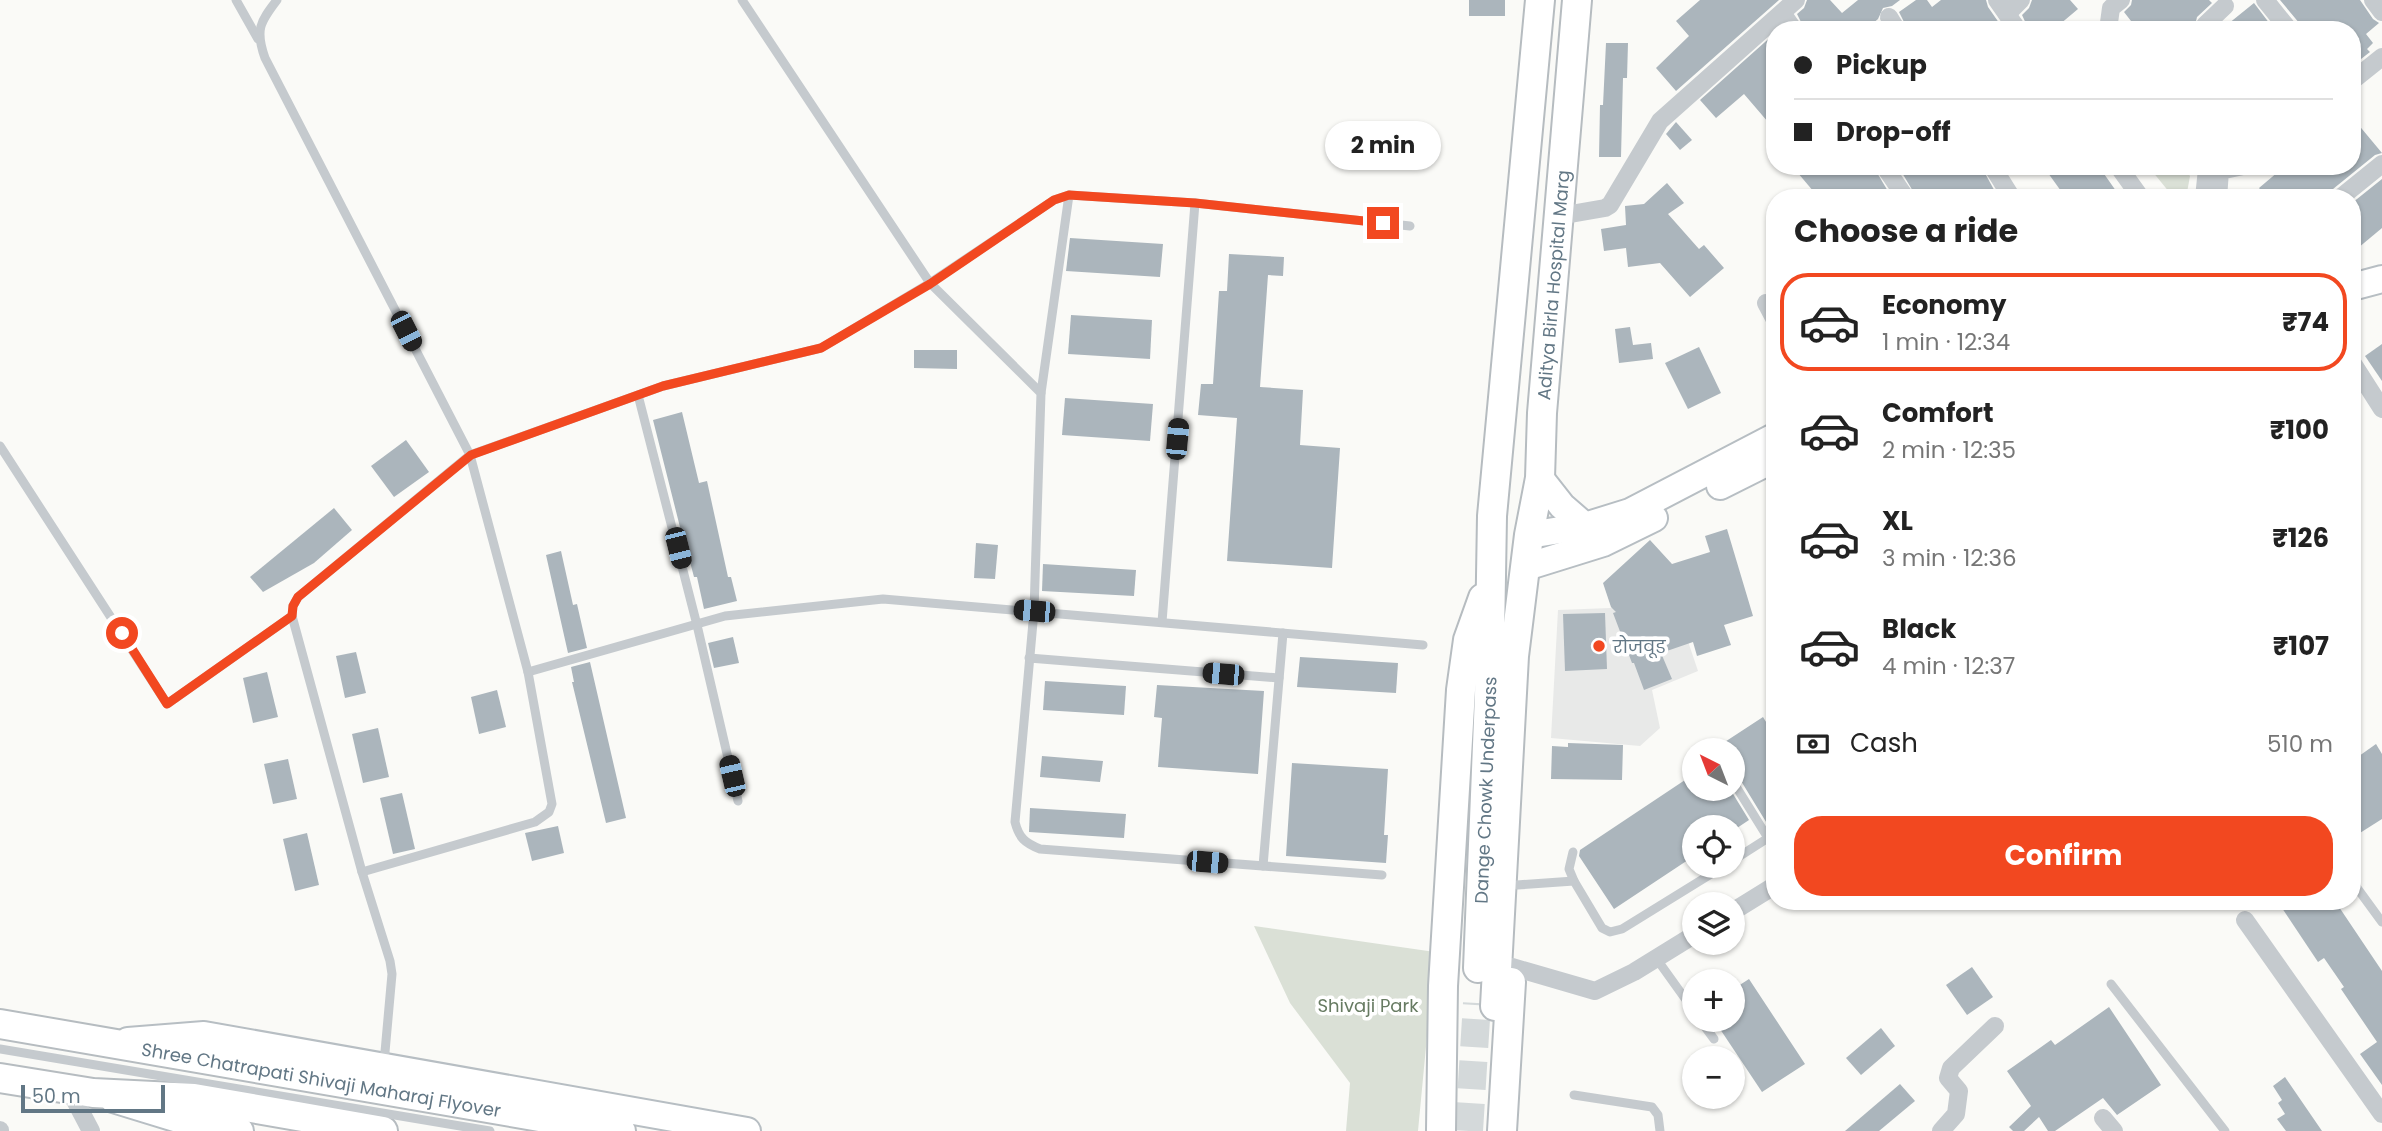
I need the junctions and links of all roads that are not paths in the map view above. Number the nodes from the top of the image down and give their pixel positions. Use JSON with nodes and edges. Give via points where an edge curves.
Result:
{"nodes":[{"id":1,"x":236,"y":0,"type":"edge"},
{"id":2,"x":276,"y":0,"type":"edge"},
{"id":3,"x":742,"y":0,"type":"edge"},
{"id":4,"x":1540,"y":0,"type":"edge"},
{"id":5,"x":1577,"y":0,"type":"edge"},
{"id":6,"x":1796,"y":0,"type":"edge"},
{"id":7,"x":2021,"y":0,"type":"edge"},
{"id":8,"x":2122,"y":0,"type":"edge"},
{"id":9,"x":2265,"y":0,"type":"edge"},
{"id":10,"x":2373,"y":0,"type":"edge"},
{"id":11,"x":2226,"y":2,"type":"edge"},
{"id":12,"x":2002,"y":7,"type":"edge"},
{"id":13,"x":2382,"y":12,"type":"edge"},
{"id":14,"x":1782,"y":13,"type":"junction"},
{"id":15,"x":1773,"y":21,"type":"edge"},
{"id":16,"x":1788,"y":21,"type":"edge"},
{"id":17,"x":2109,"y":21,"type":"edge"},
{"id":18,"x":2208,"y":21,"type":"edge"},
{"id":19,"x":2282,"y":21,"type":"edge"},
{"id":20,"x":1766,"y":27,"type":"edge"},
{"id":21,"x":258,"y":39,"type":"junction"},
{"id":22,"x":2382,"y":57,"type":"edge"},
{"id":23,"x":2361,"y":74,"type":"edge"},
{"id":24,"x":2382,"y":164,"type":"edge"},
{"id":25,"x":2351,"y":189,"type":"edge"},
{"id":26,"x":1069,"y":195,"type":"junction"},
{"id":27,"x":1195,"y":203,"type":"junction"},
{"id":28,"x":1559,"y":216,"type":"junction"},
{"id":29,"x":1410,"y":226,"type":"dead end"},
{"id":30,"x":2382,"y":279,"type":"edge"},
{"id":31,"x":930,"y":284,"type":"junction"},
{"id":32,"x":2361,"y":285,"type":"edge"},
{"id":33,"x":2361,"y":376,"type":"edge"},
{"id":34,"x":1041,"y":393,"type":"junction"},
{"id":35,"x":638,"y":395,"type":"junction"},
{"id":36,"x":2382,"y":409,"type":"edge"},
{"id":37,"x":1766,"y":441,"type":"edge"},
{"id":38,"x":0,"y":446,"type":"edge"},
{"id":39,"x":471,"y":455,"type":"junction"},
{"id":40,"x":1766,"y":463,"type":"edge"},
{"id":41,"x":1540,"y":478,"type":"junction"},
{"id":42,"x":1585,"y":526,"type":"junction"},
{"id":43,"x":1529,"y":535,"type":"junction"},
{"id":44,"x":1526,"y":567,"type":"junction"},
{"id":45,"x":1490,"y":576,"type":"junction"},
{"id":46,"x":1034,"y":611,"type":"junction"},
{"id":47,"x":292,"y":616,"type":"junction"},
{"id":48,"x":1162,"y":622,"type":"junction"},
{"id":49,"x":697,"y":625,"type":"junction"},
{"id":50,"x":1283,"y":633,"type":"junction"},
{"id":51,"x":1423,"y":645,"type":"dead end"},
{"id":52,"x":1514,"y":656,"type":"junction"},
{"id":53,"x":1029,"y":658,"type":"junction"},
{"id":54,"x":528,"y":672,"type":"junction"},
{"id":55,"x":1279,"y":678,"type":"junction"},
{"id":56,"x":1745,"y":800,"type":"edge"},
{"id":57,"x":738,"y":801,"type":"dead end"},
{"id":58,"x":1766,"y":833,"type":"edge"},
{"id":59,"x":1766,"y":840,"type":"edge"},
{"id":60,"x":1573,"y":852,"type":"dead end"},
{"id":61,"x":1745,"y":853,"type":"edge"},
{"id":62,"x":1263,"y":866,"type":"junction"},
{"id":63,"x":362,"y":873,"type":"junction"},
{"id":64,"x":1382,"y":875,"type":"dead end"},
{"id":65,"x":1705,"y":878,"type":"edge"},
{"id":66,"x":1574,"y":881,"type":"junction"},
{"id":67,"x":1517,"y":885,"type":"junction"},
{"id":68,"x":1766,"y":891,"type":"edge"},
{"id":69,"x":2361,"y":893,"type":"edge"},
{"id":70,"x":1745,"y":904,"type":"edge"},
{"id":71,"x":2245,"y":920,"type":"dead end"},
{"id":72,"x":2382,"y":922,"type":"edge"},
{"id":73,"x":1682,"y":942,"type":"edge"},
{"id":74,"x":1656,"y":958,"type":"junction"},
{"id":75,"x":1512,"y":967,"type":"junction"},
{"id":76,"x":2111,"y":984,"type":"dead end"},
{"id":77,"x":1682,"y":994,"type":"edge"},
{"id":78,"x":0,"y":1024,"type":"edge"},
{"id":79,"x":1995,"y":1026,"type":"dead end"},
{"id":80,"x":1709,"y":1032,"type":"edge"},
{"id":81,"x":1714,"y":1039,"type":"dead end"},
{"id":82,"x":102,"y":1043,"type":"junction"},
{"id":83,"x":0,"y":1049,"type":"edge"},
{"id":84,"x":384,"y":1068,"type":"junction"},
{"id":85,"x":0,"y":1078,"type":"edge"},
{"id":86,"x":81,"y":1091,"type":"junction"},
{"id":87,"x":1574,"y":1095,"type":"dead end"},
{"id":88,"x":2382,"y":1114,"type":"edge"},
{"id":89,"x":233,"y":1130,"type":"edge"},
{"id":90,"x":91,"y":1131,"type":"edge"},
{"id":91,"x":383,"y":1131,"type":"edge"},
{"id":92,"x":490,"y":1131,"type":"edge"},
{"id":93,"x":621,"y":1131,"type":"edge"},
{"id":94,"x":747,"y":1131,"type":"edge"},
{"id":95,"x":1441,"y":1131,"type":"edge"},
{"id":96,"x":1502,"y":1131,"type":"edge"},
{"id":97,"x":1660,"y":1131,"type":"edge"},
{"id":98,"x":1941,"y":1131,"type":"edge"},
{"id":99,"x":2225,"y":1131,"type":"edge"}],
"edges":[{"from":1,"to":21,"type":"lane"},
{"from":2,"to":21,"type":"lane","via":[[261,24]]},
{"from":3,"to":31,"type":"lane"},
{"from":4,"to":45,"type":"main road","name":"Dange Chowk Underpass"},
{"from":5,"to":28,"type":"main road","name":"Aditya Birla Hospital Marg"},
{"from":6,"to":14,"type":"street"},
{"from":7,"to":12,"type":"street"},
{"from":8,"to":17,"type":"street","via":[[2111,8]]},
{"from":9,"to":19,"type":"street"},
{"from":10,"to":13,"type":"street"},
{"from":11,"to":18,"type":"street"},
{"from":14,"to":15,"type":"street"},
{"from":14,"to":16,"type":"street"},
{"from":20,"to":28,"type":"street","via":[[1660,121],[1610,205]]},
{"from":21,"to":39,"type":"lane"},
{"from":22,"to":23,"type":"street"},
{"from":24,"to":25,"type":"street"},
{"from":26,"to":27,"type":"lane"},
{"from":26,"to":31,"type":"lane","via":[[1054,200]]},
{"from":26,"to":34,"type":"lane"},
{"from":27,"to":29,"type":"lane"},
{"from":27,"to":48,"type":"lane"},
{"from":28,"to":41,"type":"main road","name":"Aditya Birla Hospital Marg"},
{"from":30,"to":32,"type":"street"},
{"from":31,"to":34,"type":"lane"},
{"from":31,"to":35,"type":"lane","via":[[821,348]]},
{"from":33,"to":36,"type":"street"},
{"from":34,"to":46,"type":"lane"},
{"from":35,"to":39,"type":"lane"},
{"from":35,"to":49,"type":"lane"},
{"from":37,"to":42,"type":"street","via":[[1630,512]]},
{"from":38,"to":47,"type":"lane","via":[[167,704]]},
{"from":39,"to":47,"type":"lane","via":[[298,597]]},
{"from":39,"to":54,"type":"lane"},
{"from":40,"to":44,"type":"street","via":[[1602,543]]},
{"from":41,"to":42,"type":"street"},
{"from":41,"to":43,"type":"main road","name":"Aditya Birla Hospital Marg"},
{"from":42,"to":43,"type":"street"},
{"from":43,"to":44,"type":"main road","name":"Aditya Birla Hospital Marg"},
{"from":44,"to":52,"type":"main road","name":"Dange Chowk Underpass"},
{"from":45,"to":52,"type":"main road","name":"Dange Chowk Underpass","via":[[1486,1005]]},
{"from":45,"to":95,"type":"main road","via":[[1468,640],[1461,690],[1443,986]]},
{"from":46,"to":48,"type":"lane"},
{"from":46,"to":49,"type":"lane","via":[[883,599],[738,614]]},
{"from":46,"to":53,"type":"lane"},
{"from":47,"to":63,"type":"lane"},
{"from":48,"to":50,"type":"lane"},
{"from":49,"to":54,"type":"lane"},
{"from":49,"to":57,"type":"lane"},
{"from":50,"to":51,"type":"lane"},
{"from":50,"to":55,"type":"lane"},
{"from":52,"to":67,"type":"main road","via":[[1527,691]]},
{"from":53,"to":55,"type":"lane"},
{"from":53,"to":62,"type":"lane","via":[[1015,822],[1018,835],[1028,844],[1041,849]]},
{"from":54,"to":63,"type":"lane","via":[[552,804],[549,812],[535,822]]},
{"from":55,"to":62,"type":"lane"},
{"from":56,"to":58,"type":"lane"},
{"from":59,"to":61,"type":"lane"},
{"from":60,"to":66,"type":"lane","via":[[1569,869]]},
{"from":62,"to":64,"type":"lane"},
{"from":63,"to":84,"type":"lane","via":[[392,974]]},
{"from":65,"to":66,"type":"lane","via":[[1610,932],[1602,928]]},
{"from":66,"to":67,"type":"lane"},
{"from":67,"to":75,"type":"main road"},
{"from":68,"to":70,"type":"street"},
{"from":69,"to":72,"type":"lane"},
{"from":71,"to":88,"type":"street"},
{"from":73,"to":74,"type":"street"},
{"from":74,"to":75,"type":"street","via":[[1595,991]]},
{"from":74,"to":77,"type":"lane"},
{"from":75,"to":96,"type":"main road"},
{"from":76,"to":99,"type":"lane"},
{"from":78,"to":82,"type":"main road","name":"Shree Chatrapati Shivaji Maharaj Flyover"},
{"from":79,"to":98,"type":"street","via":[[1951,1068],[1948,1079],[1959,1091],[1955,1114]]},
{"from":80,"to":81,"type":"lane"},
{"from":82,"to":84,"type":"street","via":[[204,1035]]},
{"from":82,"to":93,"type":"main road","name":"Shree Chatrapati Shivaji Maharaj Flyover"},
{"from":83,"to":92,"type":"lane"},
{"from":84,"to":94,"type":"street"},
{"from":85,"to":86,"type":"main road"},
{"from":86,"to":89,"type":"street"},
{"from":86,"to":90,"type":"street"},
{"from":86,"to":91,"type":"main road","via":[[194,1098]]},
{"from":87,"to":97,"type":"lane","via":[[1652,1107]]}]}
